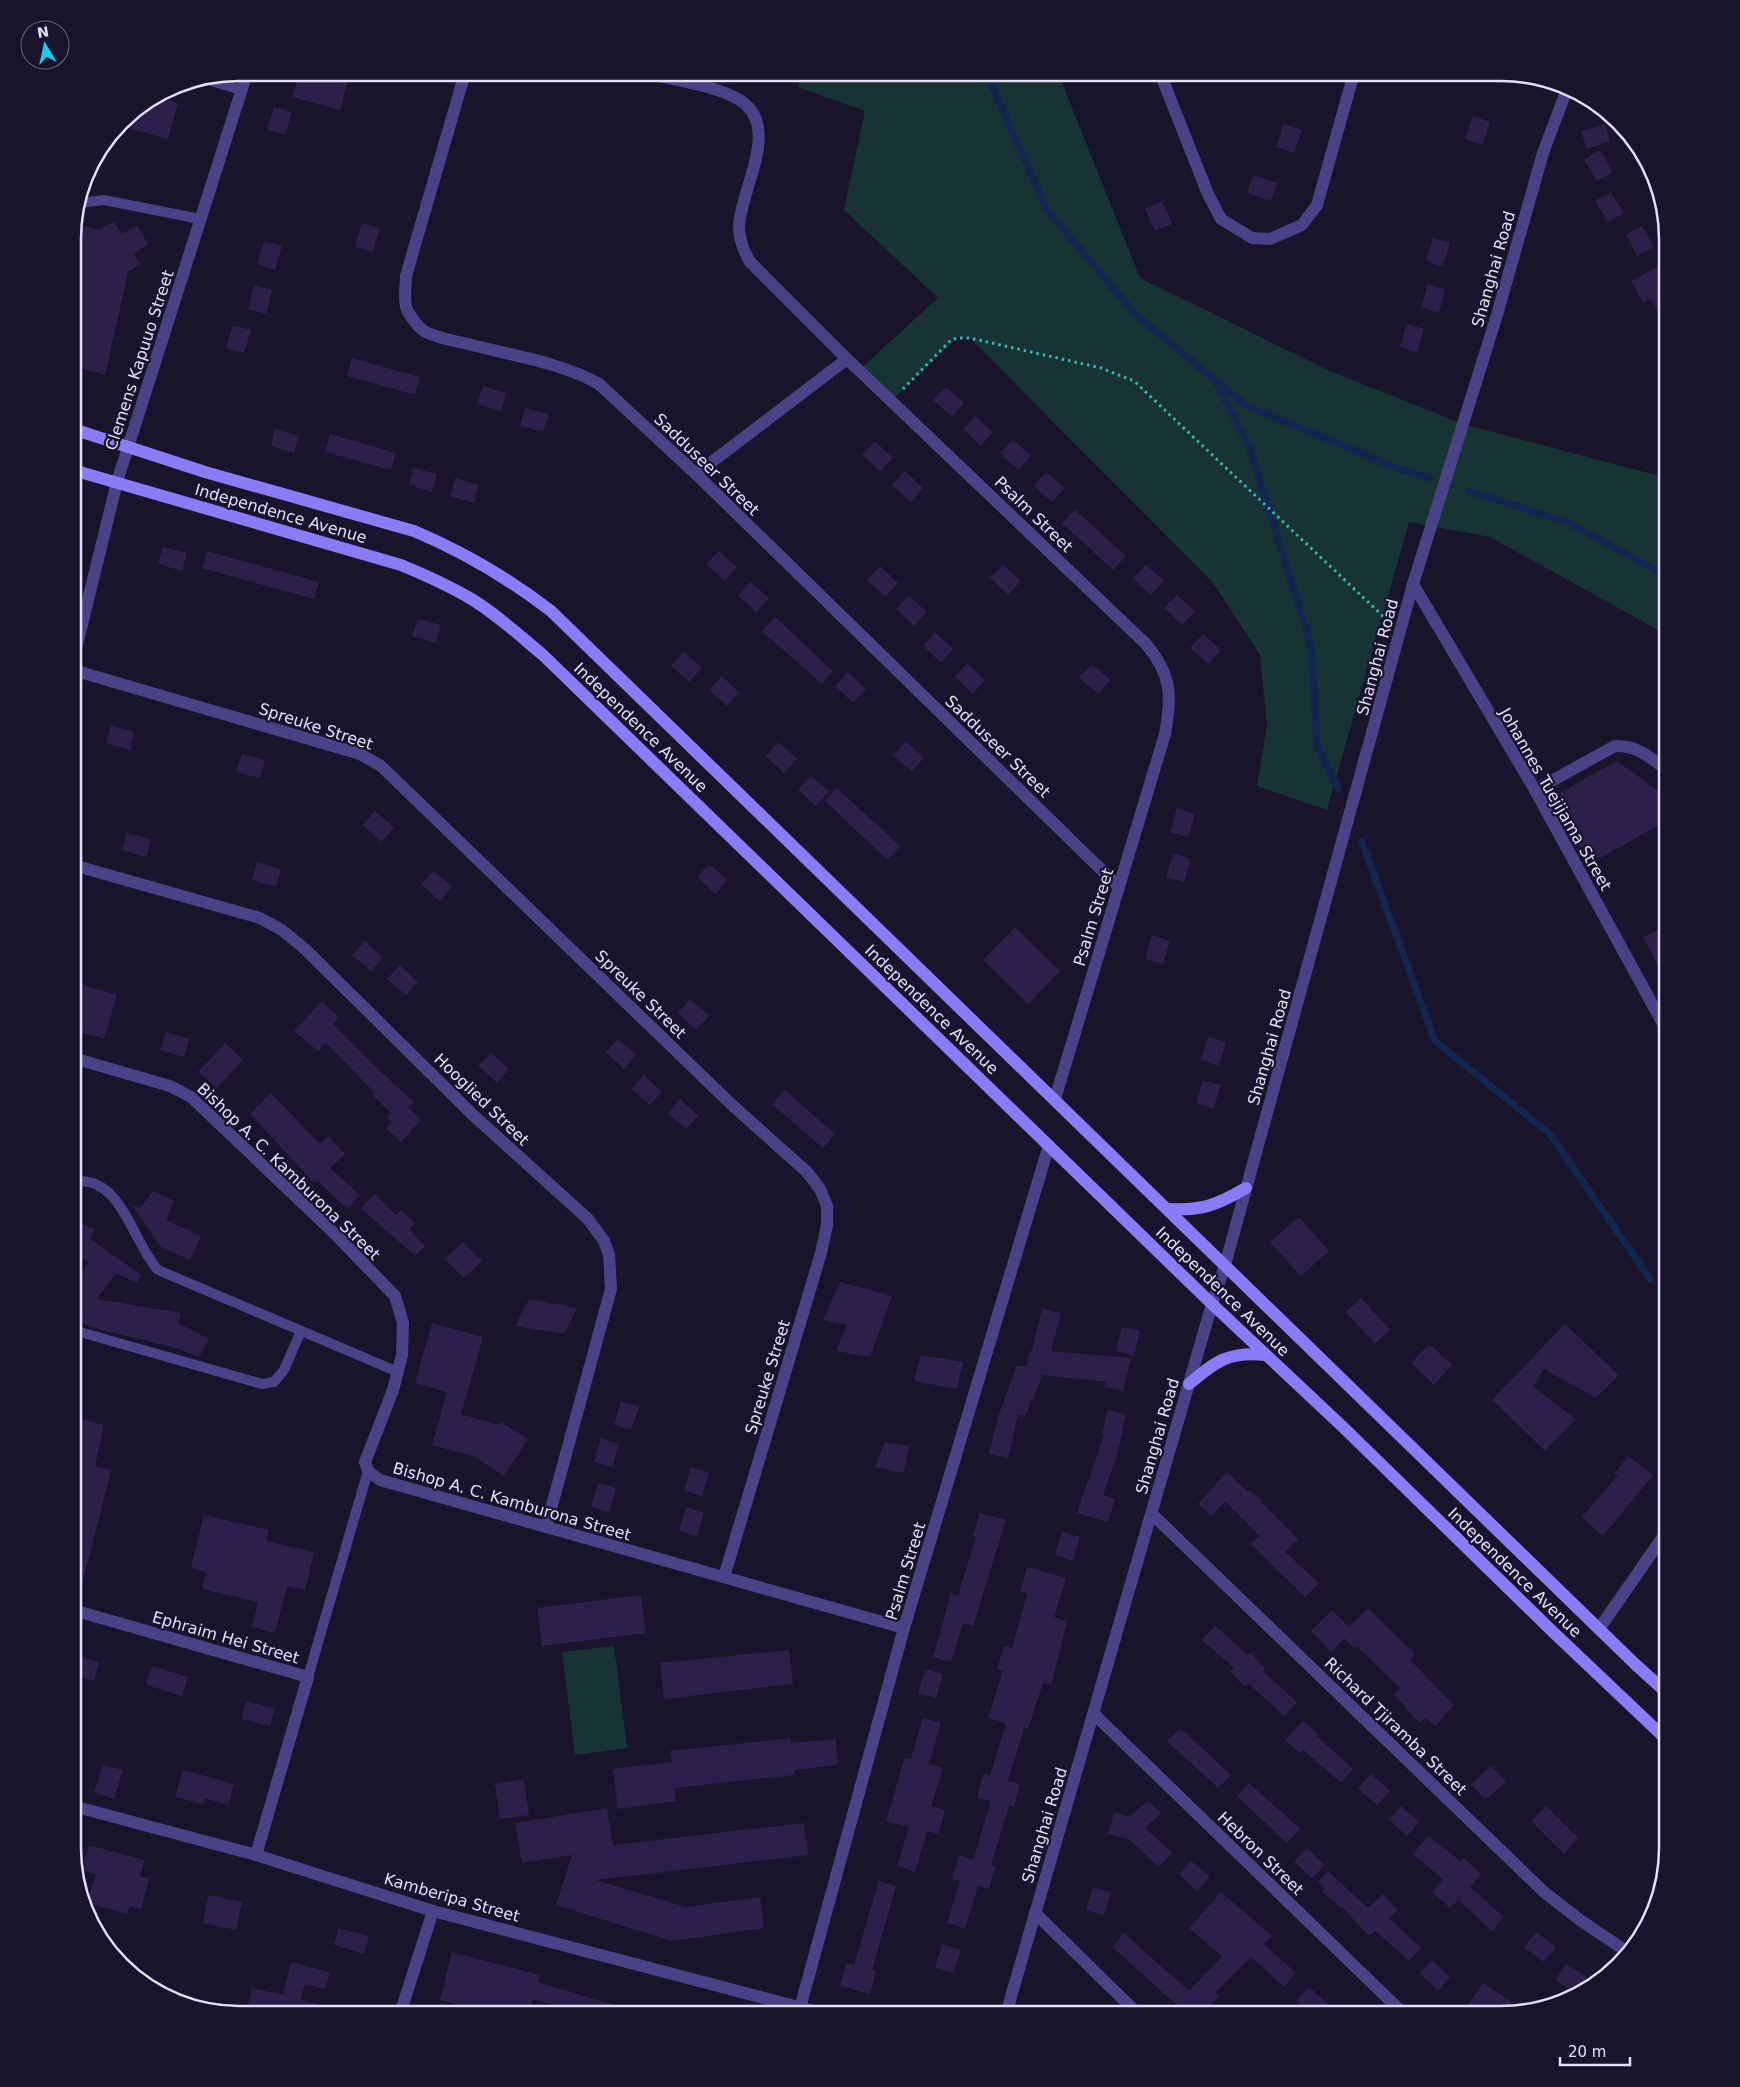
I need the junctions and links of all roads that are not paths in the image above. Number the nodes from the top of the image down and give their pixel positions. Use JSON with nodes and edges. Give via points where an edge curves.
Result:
{"nodes":[{"id":1,"x":244,"y":81,"type":"edge"},
{"id":2,"x":462,"y":81,"type":"edge"},
{"id":3,"x":684,"y":81,"type":"edge"},
{"id":4,"x":1163,"y":82,"type":"edge"},
{"id":5,"x":1352,"y":82,"type":"edge"},
{"id":6,"x":218,"y":83,"type":"edge"},
{"id":7,"x":242,"y":90,"type":"junction"},
{"id":8,"x":1564,"y":94,"type":"edge"},
{"id":9,"x":86,"y":202,"type":"edge"},
{"id":10,"x":200,"y":220,"type":"junction"},
{"id":11,"x":847,"y":360,"type":"junction"},
{"id":12,"x":82,"y":432,"type":"edge"},
{"id":13,"x":129,"y":446,"type":"junction"},
{"id":14,"x":82,"y":472,"type":"edge"},
{"id":15,"x":696,"y":474,"type":"junction"},
{"id":16,"x":117,"y":482,"type":"junction"},
{"id":17,"x":1413,"y":584,"type":"junction"},
{"id":18,"x":82,"y":625,"type":"edge"},
{"id":19,"x":82,"y":673,"type":"edge"},
{"id":20,"x":1659,"y":764,"type":"edge"},
{"id":21,"x":1535,"y":790,"type":"junction"},
{"id":22,"x":82,"y":867,"type":"edge"},
{"id":23,"x":1119,"y":887,"type":"junction"},
{"id":24,"x":1659,"y":1015,"type":"edge"},
{"id":25,"x":81,"y":1060,"type":"edge"},
{"id":26,"x":1055,"y":1099,"type":"junction"},
{"id":27,"x":1049,"y":1146,"type":"junction"},
{"id":28,"x":81,"y":1182,"type":"edge"},
{"id":29,"x":1246,"y":1188,"type":"junction"},
{"id":30,"x":1168,"y":1209,"type":"junction"},
{"id":31,"x":1225,"y":1266,"type":"junction"},
{"id":32,"x":1212,"y":1304,"type":"junction"},
{"id":33,"x":302,"y":1331,"type":"junction"},
{"id":34,"x":81,"y":1332,"type":"edge"},
{"id":35,"x":1266,"y":1355,"type":"junction"},
{"id":36,"x":398,"y":1372,"type":"junction"},
{"id":37,"x":1189,"y":1384,"type":"junction"},
{"id":38,"x":368,"y":1471,"type":"junction"},
{"id":39,"x":1152,"y":1514,"type":"junction"},
{"id":40,"x":546,"y":1527,"type":"junction"},
{"id":41,"x":1659,"y":1544,"type":"edge"},
{"id":42,"x":724,"y":1577,"type":"junction"},
{"id":43,"x":81,"y":1613,"type":"edge"},
{"id":44,"x":904,"y":1628,"type":"junction"},
{"id":45,"x":1599,"y":1629,"type":"junction"},
{"id":46,"x":308,"y":1677,"type":"junction"},
{"id":47,"x":1659,"y":1684,"type":"edge"},
{"id":48,"x":1094,"y":1714,"type":"junction"},
{"id":49,"x":1659,"y":1731,"type":"edge"},
{"id":50,"x":81,"y":1808,"type":"edge"},
{"id":51,"x":256,"y":1855,"type":"junction"},
{"id":52,"x":433,"y":1910,"type":"junction"},
{"id":53,"x":1035,"y":1913,"type":"junction"},
{"id":54,"x":1622,"y":1949,"type":"edge"},
{"id":55,"x":403,"y":2006,"type":"edge"},
{"id":56,"x":793,"y":2006,"type":"edge"},
{"id":57,"x":801,"y":2006,"type":"edge"},
{"id":58,"x":1008,"y":2006,"type":"edge"},
{"id":59,"x":1130,"y":2006,"type":"edge"},
{"id":60,"x":1396,"y":2006,"type":"edge"}],
"edges":[{"from":1,"to":7,"type":"street","name":"Clemens Kapuuo Street"},
{"from":2,"to":15,"type":"street","name":"Sadduseer Street","via":[[406,276],[407,310],[424,330],[444,338],[600,384]]},
{"from":3,"to":11,"type":"street","name":"Psalm Street","via":[[727,94],[750,109],[760,130],[740,226],[743,250],[758,271]]},
{"from":4,"to":5,"type":"street","via":[[1221,219],[1252,238],[1270,239],[1302,225],[1317,205]]},
{"from":6,"to":7,"type":"lane"},
{"from":7,"to":10,"type":"street","name":"Clemens Kapuuo Street"},
{"from":8,"to":17,"type":"street","name":"Shanghai Road","via":[[1543,153],[1497,315]]},
{"from":9,"to":10,"type":"lane","via":[[104,200]]},
{"from":10,"to":13,"type":"street","name":"Clemens Kapuuo Street"},
{"from":11,"to":15,"type":"street"},
{"from":11,"to":23,"type":"street","name":"Psalm Street","via":[[1159,659],[1170,696],[1168,718]]},
{"from":12,"to":13,"type":"main road","name":"Independence Avenue"},
{"from":13,"to":16,"type":"street","name":"Clemens Kapuuo Street"},
{"from":13,"to":26,"type":"main road","name":"Independence Avenue","via":[[214,474],[414,531],[512,581],[551,611]]},
{"from":14,"to":16,"type":"main road","name":"Independence Avenue"},
{"from":15,"to":23,"type":"street","name":"Sadduseer Street"},
{"from":16,"to":18,"type":"street","name":"Clemens Kapuuo Street"},
{"from":16,"to":27,"type":"main road","name":"Independence Avenue","via":[[401,564],[450,587],[503,620],[557,668]]},
{"from":17,"to":21,"type":"street","name":"Johannes Tuejijama Street"},
{"from":17,"to":29,"type":"street","name":"Shanghai Road"},
{"from":19,"to":42,"type":"street","name":"Spreuke Street","via":[[360,754],[381,766],[731,1104],[807,1172],[820,1189],[827,1206],[828,1225]]},
{"from":20,"to":21,"type":"street","via":[[1638,749],[1616,746]]},
{"from":21,"to":24,"type":"street","name":"Johannes Tuejijama Street"},
{"from":22,"to":40,"type":"street","name":"Hooglied Street","via":[[260,918],[282,930],[323,966],[473,1115],[597,1229],[609,1255],[611,1290]]},
{"from":23,"to":26,"type":"street","name":"Psalm Street"},
{"from":25,"to":36,"type":"street","name":"Bishop A. C. Kamburona Street","via":[[170,1086],[191,1097],[335,1234],[395,1296],[403,1323]]},
{"from":26,"to":30,"type":"main road","name":"Independence Avenue"},
{"from":27,"to":32,"type":"main road","name":"Independence Avenue"},
{"from":27,"to":44,"type":"street","name":"Psalm Street"},
{"from":28,"to":33,"type":"lane","via":[[104,1188],[116,1199],[149,1260],[158,1270]]},
{"from":29,"to":30,"type":"main road","via":[[1209,1207]]},
{"from":29,"to":31,"type":"street","name":"Shanghai Road"},
{"from":30,"to":31,"type":"main road","name":"Independence Avenue"},
{"from":31,"to":32,"type":"street","name":"Shanghai Road"},
{"from":31,"to":45,"type":"main road","name":"Independence Avenue"},
{"from":32,"to":35,"type":"main road","name":"Independence Avenue"},
{"from":32,"to":37,"type":"street","name":"Shanghai Road"},
{"from":33,"to":34,"type":"lane","via":[[284,1370],[274,1382],[262,1384]]},
{"from":33,"to":36,"type":"lane"},
{"from":35,"to":37,"type":"main road","via":[[1228,1356]]},
{"from":35,"to":49,"type":"main road","name":"Independence Avenue"},
{"from":36,"to":38,"type":"street","name":"Bishop A. C. Kamburona Street","via":[[365,1462]]},
{"from":37,"to":39,"type":"street","name":"Shanghai Road"},
{"from":38,"to":40,"type":"street","name":"Bishop A. C. Kamburona Street","via":[[380,1480]]},
{"from":38,"to":46,"type":"lane"},
{"from":39,"to":48,"type":"street","name":"Shanghai Road"},
{"from":39,"to":54,"type":"street","name":"Richard Tjiramba Street","via":[[1544,1892]]},
{"from":40,"to":42,"type":"street","name":"Bishop A. C. Kamburona Street"},
{"from":41,"to":45,"type":"street"},
{"from":42,"to":44,"type":"street","name":"Bishop A. C. Kamburona Street"},
{"from":43,"to":46,"type":"street","name":"Ephraim Hei Street"},
{"from":44,"to":57,"type":"street","name":"Psalm Street"},
{"from":45,"to":47,"type":"main road","name":"Independence Avenue"},
{"from":46,"to":51,"type":"street","name":"Ephraim Hei Street"},
{"from":48,"to":53,"type":"street","name":"Shanghai Road"},
{"from":48,"to":60,"type":"street","name":"Hebron Street"},
{"from":50,"to":51,"type":"street","name":"Kamberipa Street"},
{"from":51,"to":52,"type":"street","name":"Kamberipa Street"},
{"from":52,"to":55,"type":"street"},
{"from":52,"to":56,"type":"street","name":"Kamberipa Street"},
{"from":53,"to":58,"type":"street","name":"Shanghai Road"},
{"from":53,"to":59,"type":"street"}]}
